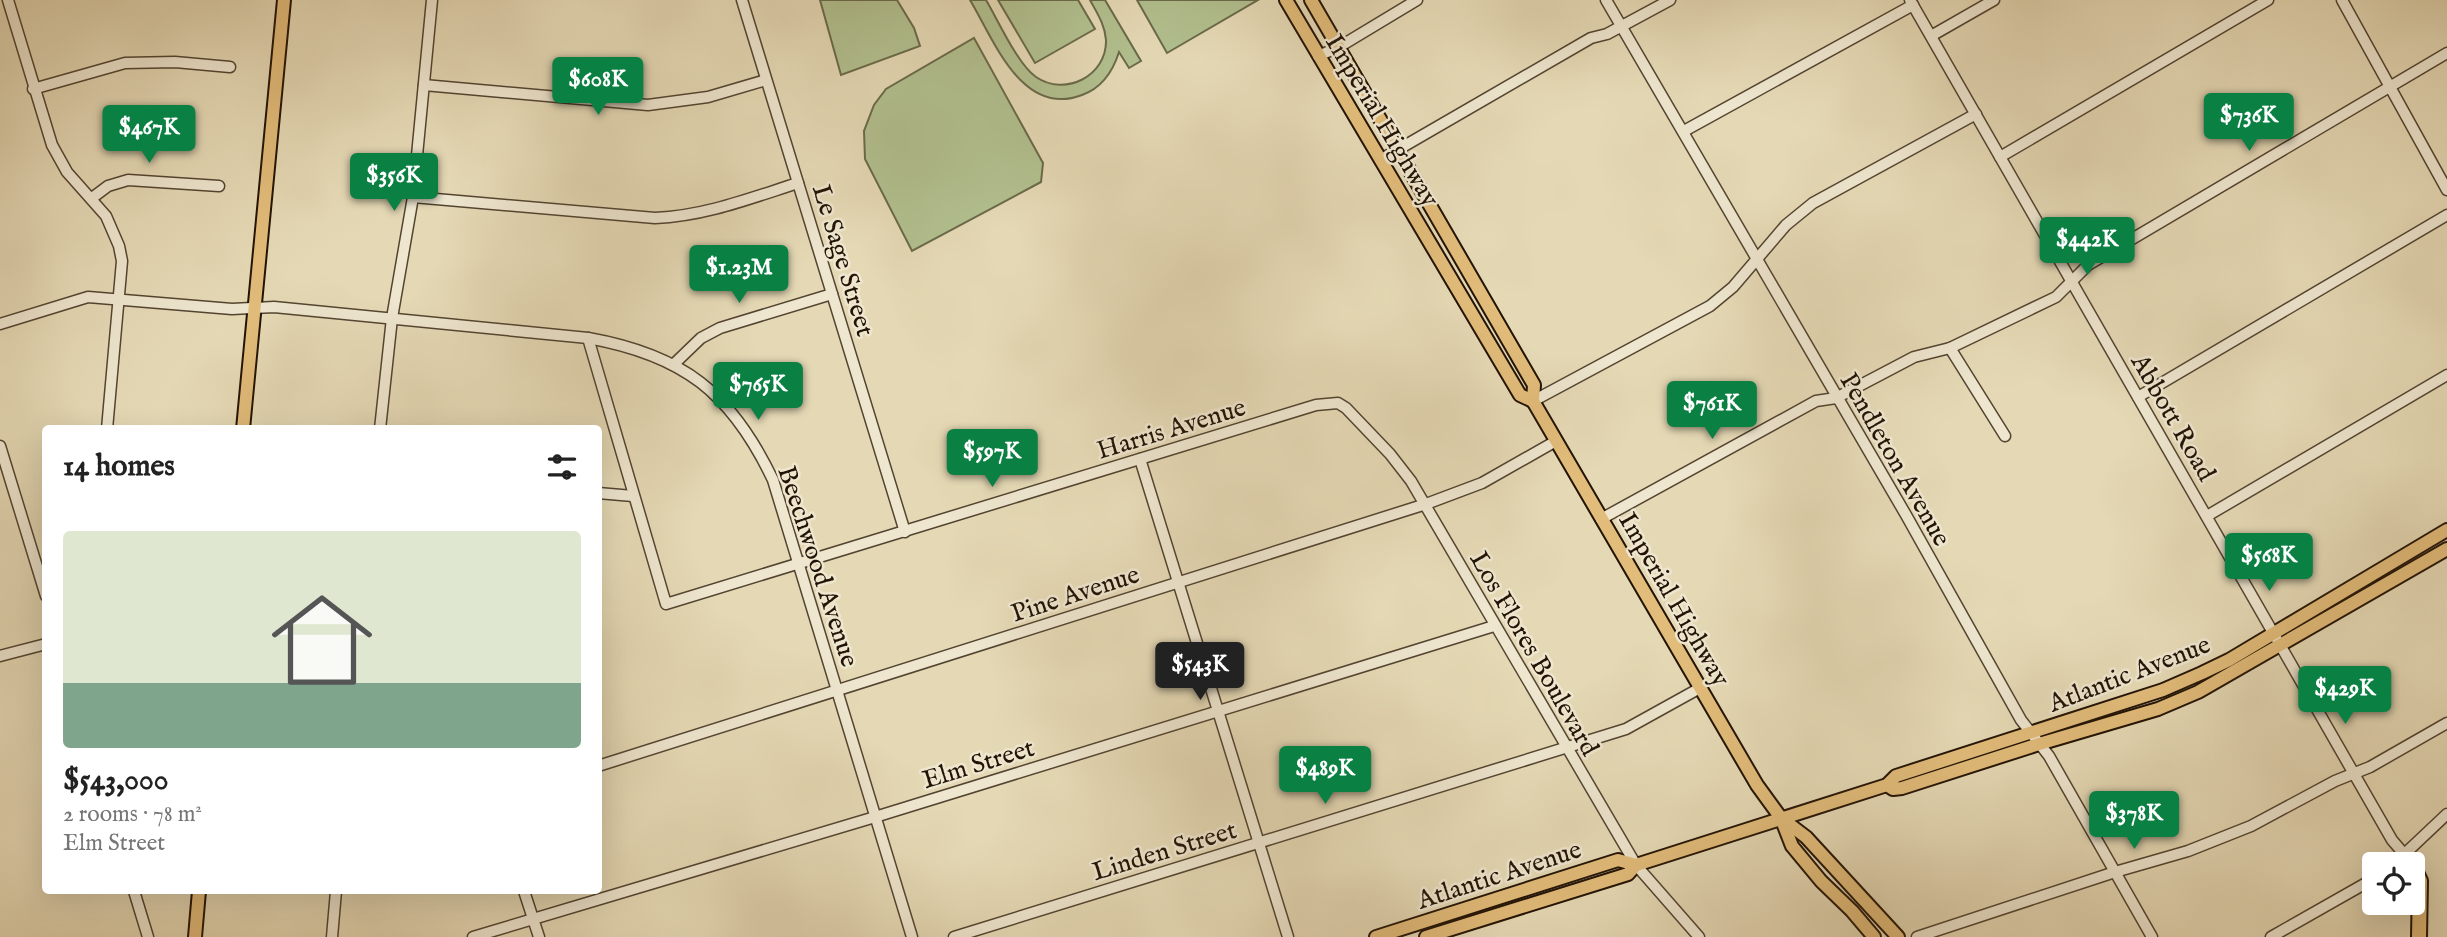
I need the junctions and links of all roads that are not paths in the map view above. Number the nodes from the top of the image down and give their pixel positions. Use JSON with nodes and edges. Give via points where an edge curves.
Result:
{"nodes":[{"id":1,"x":8,"y":0,"type":"edge"},
{"id":2,"x":284,"y":0,"type":"edge"},
{"id":3,"x":432,"y":0,"type":"edge"},
{"id":4,"x":742,"y":0,"type":"edge"},
{"id":5,"x":1286,"y":0,"type":"edge"},
{"id":6,"x":1311,"y":0,"type":"edge"},
{"id":7,"x":1417,"y":0,"type":"edge"},
{"id":8,"x":1606,"y":0,"type":"edge"},
{"id":9,"x":1670,"y":0,"type":"edge"},
{"id":10,"x":1994,"y":0,"type":"edge"},
{"id":11,"x":2268,"y":0,"type":"edge"},
{"id":12,"x":2343,"y":0,"type":"edge"},
{"id":13,"x":1912,"y":3,"type":"edge"},
{"id":14,"x":1621,"y":27,"type":"junction"},
{"id":15,"x":1931,"y":36,"type":"junction"},
{"id":16,"x":1339,"y":47,"type":"junction"},
{"id":17,"x":2447,"y":54,"type":"edge"},
{"id":18,"x":1318,"y":56,"type":"junction"},
{"id":19,"x":230,"y":67,"type":"dead end"},
{"id":20,"x":766,"y":80,"type":"junction"},
{"id":21,"x":424,"y":85,"type":"junction"},
{"id":22,"x":2389,"y":88,"type":"junction"},
{"id":23,"x":33,"y":89,"type":"junction"},
{"id":24,"x":1976,"y":114,"type":"junction"},
{"id":25,"x":1684,"y":131,"type":"junction"},
{"id":26,"x":1398,"y":150,"type":"junction"},
{"id":27,"x":2000,"y":157,"type":"junction"},
{"id":28,"x":1380,"y":160,"type":"junction"},
{"id":29,"x":799,"y":183,"type":"junction"},
{"id":30,"x":219,"y":186,"type":"dead end"},
{"id":31,"x":2447,"y":190,"type":"edge"},
{"id":32,"x":412,"y":197,"type":"junction"},
{"id":33,"x":92,"y":198,"type":"junction"},
{"id":34,"x":2447,"y":215,"type":"edge"},
{"id":35,"x":1757,"y":258,"type":"junction"},
{"id":36,"x":2072,"y":281,"type":"junction"},
{"id":37,"x":832,"y":294,"type":"junction"},
{"id":38,"x":119,"y":299,"type":"junction"},
{"id":39,"x":255,"y":308,"type":"junction"},
{"id":40,"x":392,"y":318,"type":"junction"},
{"id":41,"x":0,"y":324,"type":"edge"},
{"id":42,"x":588,"y":338,"type":"junction"},
{"id":43,"x":1950,"y":348,"type":"junction"},
{"id":44,"x":674,"y":364,"type":"junction"},
{"id":45,"x":2447,"y":375,"type":"edge"},
{"id":46,"x":2138,"y":397,"type":"junction"},
{"id":47,"x":1836,"y":398,"type":"junction"},
{"id":48,"x":1533,"y":401,"type":"junction"},
{"id":49,"x":1326,"y":403,"type":"joint"},
{"id":50,"x":107,"y":425,"type":"edge"},
{"id":51,"x":243,"y":425,"type":"edge"},
{"id":52,"x":380,"y":425,"type":"edge"},
{"id":53,"x":2005,"y":436,"type":"dead end"},
{"id":54,"x":1556,"y":441,"type":"junction"},
{"id":55,"x":0,"y":446,"type":"edge"},
{"id":56,"x":1140,"y":459,"type":"junction"},
{"id":57,"x":602,"y":493,"type":"edge"},
{"id":58,"x":633,"y":496,"type":"junction"},
{"id":59,"x":1426,"y":504,"type":"junction"},
{"id":60,"x":2207,"y":516,"type":"junction"},
{"id":61,"x":1601,"y":519,"type":"junction"},
{"id":62,"x":2447,"y":530,"type":"edge"},
{"id":63,"x":905,"y":532,"type":"junction"},
{"id":64,"x":2447,"y":549,"type":"edge"},
{"id":65,"x":799,"y":565,"type":"junction"},
{"id":66,"x":1178,"y":582,"type":"junction"},
{"id":67,"x":42,"y":583,"type":"edge"},
{"id":68,"x":1494,"y":626,"type":"junction"},
{"id":69,"x":2274,"y":633,"type":"junction"},
{"id":70,"x":42,"y":645,"type":"edge"},
{"id":71,"x":2281,"y":645,"type":"junction"},
{"id":72,"x":0,"y":656,"type":"edge"},
{"id":73,"x":1700,"y":688,"type":"junction"},
{"id":74,"x":837,"y":691,"type":"junction"},
{"id":75,"x":1219,"y":710,"type":"junction"},
{"id":76,"x":2447,"y":723,"type":"edge"},
{"id":77,"x":2034,"y":738,"type":"junction"},
{"id":78,"x":1566,"y":749,"type":"junction"},
{"id":79,"x":602,"y":765,"type":"edge"},
{"id":80,"x":2354,"y":774,"type":"junction"},
{"id":81,"x":2447,"y":814,"type":"edge"},
{"id":82,"x":875,"y":817,"type":"junction"},
{"id":83,"x":1781,"y":817,"type":"junction"},
{"id":84,"x":1259,"y":842,"type":"junction"},
{"id":85,"x":2400,"y":852,"type":"edge"},
{"id":86,"x":2415,"y":852,"type":"edge"},
{"id":87,"x":1636,"y":865,"type":"junction"},
{"id":88,"x":2115,"y":872,"type":"junction"},
{"id":89,"x":2362,"y":885,"type":"edge"},
{"id":90,"x":135,"y":894,"type":"edge"},
{"id":91,"x":199,"y":894,"type":"edge"},
{"id":92,"x":336,"y":894,"type":"edge"},
{"id":93,"x":525,"y":894,"type":"edge"},
{"id":94,"x":2419,"y":915,"type":"edge"},
{"id":95,"x":533,"y":920,"type":"junction"},
{"id":96,"x":148,"y":937,"type":"edge"},
{"id":97,"x":195,"y":937,"type":"edge"},
{"id":98,"x":332,"y":937,"type":"edge"},
{"id":99,"x":473,"y":937,"type":"edge"},
{"id":100,"x":539,"y":937,"type":"edge"},
{"id":101,"x":912,"y":937,"type":"edge"},
{"id":102,"x":954,"y":937,"type":"edge"},
{"id":103,"x":1288,"y":937,"type":"edge"},
{"id":104,"x":1376,"y":937,"type":"edge"},
{"id":105,"x":1426,"y":937,"type":"edge"},
{"id":106,"x":1699,"y":937,"type":"edge"},
{"id":107,"x":1874,"y":937,"type":"edge"},
{"id":108,"x":1898,"y":937,"type":"edge"},
{"id":109,"x":1917,"y":937,"type":"edge"},
{"id":110,"x":2152,"y":937,"type":"edge"},
{"id":111,"x":2271,"y":937,"type":"edge"},
{"id":112,"x":2418,"y":937,"type":"edge"}],
"edges":[{"from":1,"to":23,"type":"street"},
{"from":2,"to":39,"type":"main road"},
{"from":3,"to":21,"type":"street"},
{"from":4,"to":20,"type":"street","name":"Le Sage Street"},
{"from":5,"to":18,"type":"main road","name":"Imperial Highway"},
{"from":6,"to":16,"type":"main road","name":"Imperial Highway"},
{"from":7,"to":16,"type":"street"},
{"from":8,"to":14,"type":"street","name":"Pendleton Avenue"},
{"from":9,"to":14,"type":"street"},
{"from":10,"to":15,"type":"street"},
{"from":11,"to":27,"type":"street"},
{"from":12,"to":22,"type":"street"},
{"from":13,"to":15,"type":"street","name":"Abbott Road"},
{"from":13,"to":25,"type":"street"},
{"from":14,"to":25,"type":"street","name":"Pendleton Avenue"},
{"from":14,"to":26,"type":"street","via":[[1591,38]]},
{"from":15,"to":24,"type":"street","name":"Abbott Road"},
{"from":16,"to":18,"type":"street"},
{"from":16,"to":26,"type":"main road","name":"Imperial Highway"},
{"from":17,"to":22,"type":"street"},
{"from":18,"to":28,"type":"main road","name":"Imperial Highway"},
{"from":19,"to":23,"type":"street","via":[[125,64]]},
{"from":20,"to":21,"type":"street","via":[[708,97],[648,105]]},
{"from":20,"to":29,"type":"street","name":"Le Sage Street"},
{"from":21,"to":32,"type":"street"},
{"from":22,"to":31,"type":"street"},
{"from":22,"to":36,"type":"street","via":[[2088,265]]},
{"from":23,"to":33,"type":"street","via":[[58,159]]},
{"from":24,"to":27,"type":"street","name":"Abbott Road"},
{"from":24,"to":35,"type":"street","via":[[1813,203]]},
{"from":25,"to":35,"type":"street","name":"Pendleton Avenue"},
{"from":26,"to":28,"type":"street"},
{"from":26,"to":48,"type":"main road","name":"Imperial Highway","via":[[1534,384]]},
{"from":27,"to":36,"type":"street","name":"Abbott Road"},
{"from":28,"to":48,"type":"main road","name":"Imperial Highway","via":[[1520,395]]},
{"from":29,"to":32,"type":"street","via":[[694,215],[654,218]]},
{"from":29,"to":37,"type":"street","name":"Le Sage Street"},
{"from":30,"to":33,"type":"street","via":[[128,180],[108,186]]},
{"from":32,"to":40,"type":"street"},
{"from":33,"to":38,"type":"street","via":[[119,246]]},
{"from":34,"to":46,"type":"street"},
{"from":35,"to":47,"type":"street","name":"Pendleton Avenue"},
{"from":35,"to":48,"type":"street","via":[[1710,306]]},
{"from":36,"to":43,"type":"street","via":[[2056,297]]},
{"from":36,"to":46,"type":"street","name":"Abbott Road"},
{"from":37,"to":44,"type":"street","via":[[720,328],[701,338]]},
{"from":37,"to":63,"type":"street","name":"Le Sage Street"},
{"from":38,"to":39,"type":"street","name":"Beechwood Avenue"},
{"from":38,"to":41,"type":"street","name":"Beechwood Avenue","via":[[88,297]]},
{"from":38,"to":50,"type":"street"},
{"from":39,"to":40,"type":"street","name":"Beechwood Avenue"},
{"from":39,"to":51,"type":"main road"},
{"from":40,"to":42,"type":"street","name":"Beechwood Avenue"},
{"from":40,"to":52,"type":"street"},
{"from":42,"to":44,"type":"street","name":"Beechwood Avenue","via":[[632,347]]},
{"from":42,"to":58,"type":"street"},
{"from":43,"to":47,"type":"street","via":[[1914,357]]},
{"from":43,"to":53,"type":"street"},
{"from":44,"to":65,"type":"street","name":"Beechwood Avenue","via":[[712,391],[754,444],[773,480]]},
{"from":45,"to":60,"type":"street"},
{"from":46,"to":60,"type":"street","name":"Abbott Road"},
{"from":47,"to":61,"type":"street","via":[[1816,401]]},
{"from":47,"to":77,"type":"street","name":"Pendleton Avenue"},
{"from":48,"to":54,"type":"main road","name":"Imperial Highway"},
{"from":49,"to":56,"type":"street","name":"Harris Avenue"},
{"from":49,"to":59,"type":"street","name":"Los Flores Boulevard","via":[[1338,403],[1353,414],[1390,454]]},
{"from":54,"to":59,"type":"street","name":"Pine Avenue","via":[[1482,482]]},
{"from":54,"to":61,"type":"main road","name":"Imperial Highway"},
{"from":55,"to":67,"type":"street"},
{"from":56,"to":63,"type":"street","name":"Harris Avenue"},
{"from":56,"to":66,"type":"street"},
{"from":57,"to":58,"type":"street"},
{"from":58,"to":65,"type":"street","name":"Harris Avenue","via":[[666,604]]},
{"from":59,"to":66,"type":"street","name":"Pine Avenue"},
{"from":59,"to":68,"type":"street","name":"Los Flores Boulevard"},
{"from":60,"to":69,"type":"street","name":"Abbott Road"},
{"from":61,"to":73,"type":"main road","name":"Imperial Highway"},
{"from":62,"to":69,"type":"main road","name":"Atlantic Avenue"},
{"from":63,"to":65,"type":"street","name":"Harris Avenue"},
{"from":64,"to":71,"type":"main road","name":"Atlantic Avenue"},
{"from":65,"to":74,"type":"street","name":"Beechwood Avenue"},
{"from":66,"to":74,"type":"street","name":"Pine Avenue"},
{"from":66,"to":75,"type":"street"},
{"from":68,"to":75,"type":"street","name":"Elm Street"},
{"from":68,"to":78,"type":"street","name":"Los Flores Boulevard"},
{"from":69,"to":71,"type":"street","name":"Abbott Road"},
{"from":69,"to":77,"type":"main road","name":"Atlantic Avenue","via":[[2164,690]]},
{"from":70,"to":72,"type":"street"},
{"from":71,"to":77,"type":"main road","name":"Atlantic Avenue","via":[[2158,709]]},
{"from":71,"to":80,"type":"street","name":"Abbott Road"},
{"from":73,"to":78,"type":"street","name":"Linden Street","via":[[1626,729]]},
{"from":73,"to":83,"type":"main road","name":"Imperial Highway"},
{"from":74,"to":79,"type":"street","name":"Pine Avenue"},
{"from":74,"to":82,"type":"street","name":"Beechwood Avenue"},
{"from":75,"to":82,"type":"street","name":"Elm Street"},
{"from":75,"to":84,"type":"street"},
{"from":76,"to":80,"type":"street"},
{"from":77,"to":83,"type":"main road","name":"Atlantic Avenue","via":[[1902,788],[1887,785]]},
{"from":77,"to":88,"type":"street","name":"Pendleton Avenue","via":[[2049,756]]},
{"from":78,"to":84,"type":"street","name":"Linden Street"},
{"from":78,"to":87,"type":"street","name":"Los Flores Boulevard"},
{"from":80,"to":85,"type":"street","name":"Abbott Road"},
{"from":80,"to":88,"type":"street","via":[[2251,826]]},
{"from":81,"to":86,"type":"street"},
{"from":82,"to":95,"type":"street","name":"Elm Street"},
{"from":82,"to":101,"type":"street","name":"Beechwood Avenue"},
{"from":83,"to":87,"type":"main road","name":"Atlantic Avenue"},
{"from":83,"to":107,"type":"main road","name":"Imperial Highway","via":[[1792,846]]},
{"from":83,"to":108,"type":"main road","name":"Imperial Highway","via":[[1806,837]]},
{"from":84,"to":102,"type":"street","name":"Linden Street"},
{"from":84,"to":103,"type":"street"},
{"from":87,"to":104,"type":"main road","name":"Atlantic Avenue","via":[[1618,860]]},
{"from":87,"to":105,"type":"main road","name":"Atlantic Avenue","via":[[1628,874]]},
{"from":87,"to":106,"type":"street","name":"Los Flores Boulevard"},
{"from":88,"to":109,"type":"street"},
{"from":88,"to":110,"type":"street","name":"Pendleton Avenue"},
{"from":89,"to":111,"type":"street"},
{"from":90,"to":96,"type":"street"},
{"from":91,"to":97,"type":"main road"},
{"from":92,"to":98,"type":"street"},
{"from":93,"to":95,"type":"street"},
{"from":94,"to":112,"type":"highway"},
{"from":95,"to":99,"type":"street","name":"Elm Street"},
{"from":95,"to":100,"type":"street"}]}
